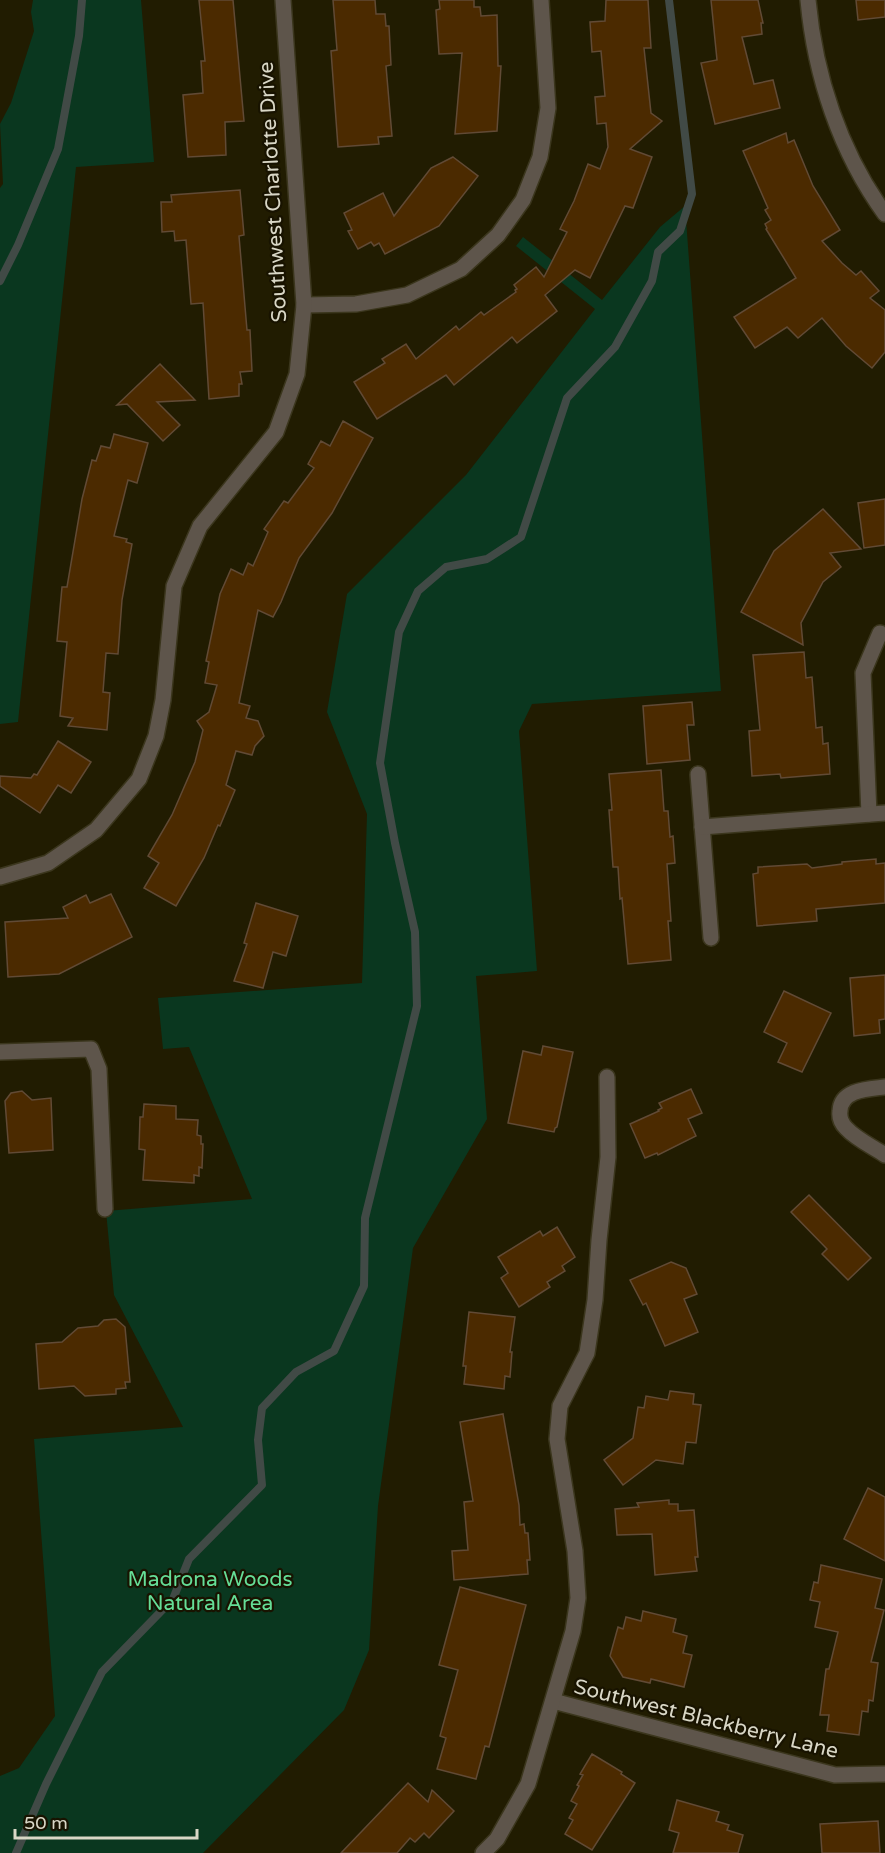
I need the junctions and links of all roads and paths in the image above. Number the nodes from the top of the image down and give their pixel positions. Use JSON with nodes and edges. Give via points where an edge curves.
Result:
{"nodes":[{"id":1,"x":283,"y":0,"type":"edge"},
{"id":2,"x":541,"y":0,"type":"edge"},
{"id":3,"x":808,"y":0,"type":"edge"},
{"id":4,"x":885,"y":214,"type":"edge"},
{"id":5,"x":304,"y":305,"type":"junction"},
{"id":6,"x":880,"y":633,"type":"dead end"},
{"id":7,"x":698,"y":774,"type":"dead end"},
{"id":8,"x":885,"y":813,"type":"edge"},
{"id":9,"x":869,"y":814,"type":"junction"},
{"id":10,"x":702,"y":827,"type":"junction"},
{"id":11,"x":0,"y":877,"type":"edge"},
{"id":12,"x":711,"y":938,"type":"dead end"},
{"id":13,"x":0,"y":1052,"type":"edge"},
{"id":14,"x":607,"y":1077,"type":"dead end"},
{"id":15,"x":885,"y":1087,"type":"edge"},
{"id":16,"x":885,"y":1155,"type":"edge"},
{"id":17,"x":105,"y":1209,"type":"dead end"},
{"id":18,"x":553,"y":1701,"type":"junction"},
{"id":19,"x":885,"y":1774,"type":"edge"},
{"id":20,"x":483,"y":1853,"type":"edge"}],
"edges":[{"from":1,"to":5,"type":"street","name":"Southwest Charlotte Drive"},
{"from":2,"to":5,"type":"street","via":[[549,108],[540,157],[523,200],[498,235],[461,269],[407,295],[356,304]]},
{"from":3,"to":4,"type":"street","via":[[819,69],[843,141]]},
{"from":5,"to":11,"type":"street","name":"Southwest Charlotte Drive","via":[[297,374],[276,432],[200,526],[174,586],[161,709],[156,736],[139,779],[96,830],[48,864]]},
{"from":6,"to":9,"type":"street","via":[[863,673]]},
{"from":7,"to":10,"type":"street"},
{"from":8,"to":9,"type":"street"},
{"from":9,"to":10,"type":"street"},
{"from":10,"to":12,"type":"street"},
{"from":13,"to":17,"type":"street","via":[[91,1049],[99,1069]]},
{"from":14,"to":18,"type":"street","via":[[608,1157],[595,1300],[587,1353],[560,1406],[557,1439],[575,1551],[578,1598]]},
{"from":15,"to":16,"type":"street","via":[[854,1092],[846,1097],[840,1112],[847,1130]]},
{"from":18,"to":19,"type":"street","name":"Southwest Blackberry Lane","via":[[835,1775]]},
{"from":18,"to":20,"type":"street","via":[[528,1784],[497,1839]]}]}
